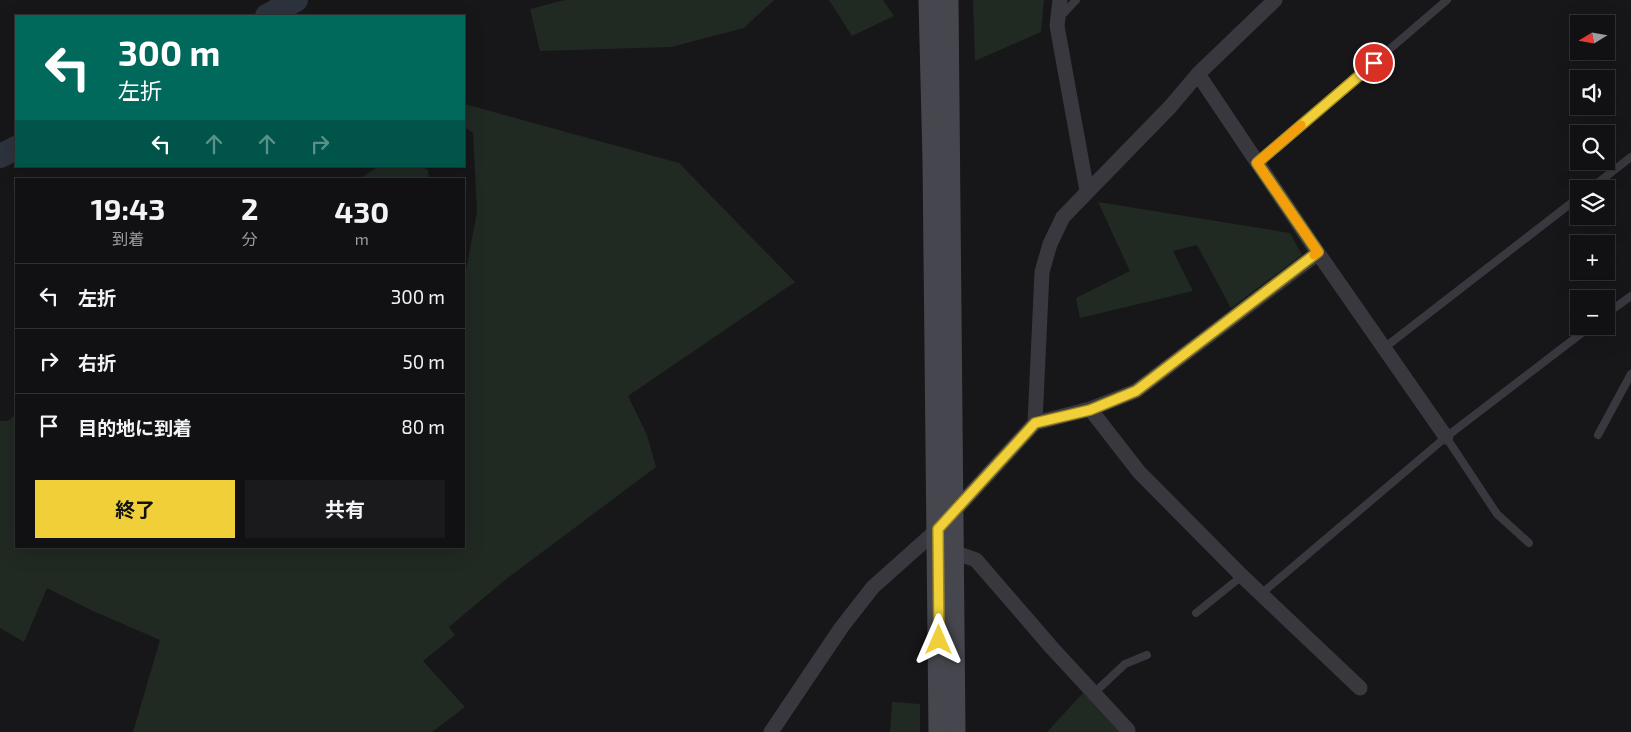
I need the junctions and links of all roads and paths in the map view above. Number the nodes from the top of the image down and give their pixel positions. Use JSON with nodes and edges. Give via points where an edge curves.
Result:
{"nodes":[{"id":1,"x":929,"y":0,"type":"edge"},
{"id":2,"x":948,"y":0,"type":"edge"},
{"id":3,"x":1076,"y":0,"type":"edge"},
{"id":4,"x":1275,"y":0,"type":"edge"},
{"id":5,"x":1447,"y":0,"type":"edge"},
{"id":6,"x":1059,"y":7,"type":"edge"},
{"id":7,"x":1198,"y":74,"type":"junction"},
{"id":8,"x":1631,"y":157,"type":"edge"},
{"id":9,"x":1257,"y":163,"type":"junction"},
{"id":10,"x":1602,"y":180,"type":"edge"},
{"id":11,"x":1087,"y":191,"type":"junction"},
{"id":12,"x":1570,"y":204,"type":"edge"},
{"id":13,"x":1318,"y":252,"type":"junction"},
{"id":14,"x":1631,"y":296,"type":"edge"},
{"id":15,"x":1615,"y":308,"type":"edge"},
{"id":16,"x":1579,"y":335,"type":"edge"},
{"id":17,"x":1384,"y":348,"type":"junction"},
{"id":18,"x":1631,"y":374,"type":"edge"},
{"id":19,"x":1090,"y":410,"type":"junction"},
{"id":20,"x":1035,"y":423,"type":"junction"},
{"id":21,"x":1598,"y":435,"type":"dead end"},
{"id":22,"x":1446,"y":437,"type":"junction"},
{"id":23,"x":954,"y":512,"type":"junction"},
{"id":24,"x":938,"y":529,"type":"junction"},
{"id":25,"x":1529,"y":543,"type":"dead end"},
{"id":26,"x":954,"y":552,"type":"junction"},
{"id":27,"x":1242,"y":576,"type":"junction"},
{"id":28,"x":1260,"y":594,"type":"junction"},
{"id":29,"x":1196,"y":613,"type":"dead end"},
{"id":30,"x":1147,"y":655,"type":"dead end"},
{"id":31,"x":1360,"y":688,"type":"dead end"},
{"id":32,"x":1094,"y":693,"type":"junction"},
{"id":33,"x":1128,"y":730,"type":"dead end"},
{"id":34,"x":771,"y":732,"type":"edge"},
{"id":35,"x":940,"y":732,"type":"edge"},
{"id":36,"x":955,"y":732,"type":"edge"}],
"edges":[{"from":1,"to":24,"type":"street"},
{"from":2,"to":23,"type":"street"},
{"from":3,"to":6,"type":"lane","via":[[1063,14]]},
{"from":4,"to":7,"type":"street"},
{"from":5,"to":9,"type":"lane"},
{"from":6,"to":11,"type":"street","via":[[1056,26]]},
{"from":7,"to":9,"type":"street"},
{"from":7,"to":11,"type":"street","via":[[1170,108]]},
{"from":8,"to":10,"type":"lane"},
{"from":9,"to":13,"type":"street"},
{"from":11,"to":20,"type":"street","via":[[1064,217],[1050,244],[1042,272]]},
{"from":12,"to":17,"type":"lane"},
{"from":13,"to":17,"type":"street"},
{"from":13,"to":19,"type":"street","via":[[1136,391]]},
{"from":14,"to":15,"type":"lane"},
{"from":16,"to":22,"type":"lane"},
{"from":17,"to":22,"type":"street"},
{"from":18,"to":21,"type":"lane"},
{"from":19,"to":20,"type":"street"},
{"from":19,"to":27,"type":"street","via":[[1139,472]]},
{"from":20,"to":23,"type":"street"},
{"from":22,"to":25,"type":"lane","via":[[1497,514]]},
{"from":22,"to":28,"type":"lane"},
{"from":23,"to":24,"type":"street"},
{"from":23,"to":26,"type":"street"},
{"from":24,"to":34,"type":"street","via":[[873,587],[841,628]]},
{"from":24,"to":35,"type":"street"},
{"from":26,"to":32,"type":"street","via":[[976,560]]},
{"from":26,"to":36,"type":"street"},
{"from":27,"to":28,"type":"street"},
{"from":27,"to":29,"type":"lane"},
{"from":28,"to":31,"type":"street"},
{"from":30,"to":32,"type":"lane","via":[[1125,664]]},
{"from":32,"to":33,"type":"street"}]}
